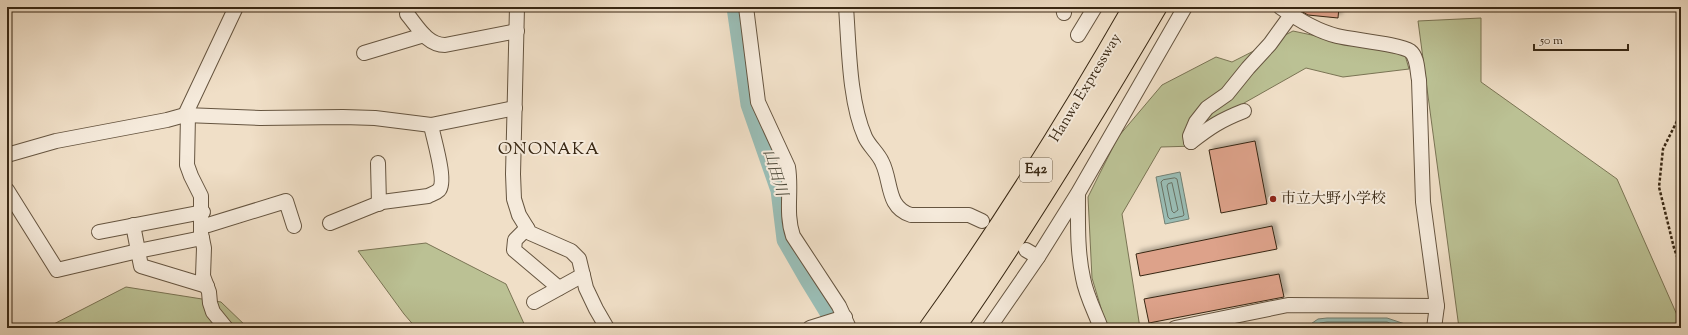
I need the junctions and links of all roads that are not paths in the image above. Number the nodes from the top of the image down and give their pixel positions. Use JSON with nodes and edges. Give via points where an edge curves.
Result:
{"nodes":[{"id":1,"x":236,"y":7,"type":"edge"},
{"id":2,"x":517,"y":7,"type":"edge"},
{"id":3,"x":746,"y":7,"type":"edge"},
{"id":4,"x":846,"y":7,"type":"edge"},
{"id":5,"x":1095,"y":7,"type":"edge"},
{"id":6,"x":1134,"y":7,"type":"edge"},
{"id":7,"x":1156,"y":7,"type":"edge"},
{"id":8,"x":1185,"y":7,"type":"edge"},
{"id":9,"x":1285,"y":11,"type":"edge"},
{"id":10,"x":407,"y":14,"type":"dead end"},
{"id":11,"x":517,"y":31,"type":"junction"},
{"id":12,"x":424,"y":34,"type":"junction"},
{"id":13,"x":1078,"y":35,"type":"dead end"},
{"id":14,"x":364,"y":53,"type":"dead end"},
{"id":15,"x":515,"y":108,"type":"junction"},
{"id":16,"x":1244,"y":111,"type":"dead end"},
{"id":17,"x":187,"y":115,"type":"junction"},
{"id":18,"x":431,"y":125,"type":"junction"},
{"id":19,"x":7,"y":155,"type":"edge"},
{"id":20,"x":378,"y":163,"type":"dead end"},
{"id":21,"x":7,"y":190,"type":"edge"},
{"id":22,"x":1078,"y":193,"type":"junction"},
{"id":23,"x":379,"y":204,"type":"junction"},
{"id":24,"x":982,"y":222,"type":"dead end"},
{"id":25,"x":330,"y":223,"type":"dead end"},
{"id":26,"x":133,"y":225,"type":"junction"},
{"id":27,"x":202,"y":225,"type":"junction"},
{"id":28,"x":294,"y":226,"type":"dead end"},
{"id":29,"x":527,"y":228,"type":"junction"},
{"id":30,"x":99,"y":232,"type":"dead end"},
{"id":31,"x":138,"y":251,"type":"junction"},
{"id":32,"x":583,"y":275,"type":"junction"},
{"id":33,"x":207,"y":286,"type":"junction"},
{"id":34,"x":559,"y":288,"type":"junction"},
{"id":35,"x":534,"y":302,"type":"dead end"},
{"id":36,"x":1437,"y":306,"type":"junction"},
{"id":37,"x":847,"y":323,"type":"edge"},
{"id":38,"x":226,"y":328,"type":"edge"},
{"id":39,"x":607,"y":328,"type":"edge"},
{"id":40,"x":810,"y":328,"type":"edge"},
{"id":41,"x":930,"y":328,"type":"edge"},
{"id":42,"x":954,"y":328,"type":"edge"},
{"id":43,"x":989,"y":328,"type":"edge"},
{"id":44,"x":1101,"y":328,"type":"edge"},
{"id":45,"x":1175,"y":328,"type":"edge"},
{"id":46,"x":1434,"y":328,"type":"edge"}],
"edges":[{"from":1,"to":17,"type":"street"},
{"from":2,"to":11,"type":"street"},
{"from":3,"to":37,"type":"street","via":[[758,102],[788,167],[790,228]]},
{"from":4,"to":24,"type":"street","via":[[859,121],[865,137],[882,162],[896,206],[911,215],[969,215]]},
{"from":5,"to":13,"type":"street"},
{"from":6,"to":41,"type":"highway","name":"Hanwa Expressway","number":"E42","via":[[1013,207]]},
{"from":7,"to":42,"type":"highway","name":"Hanwa Expressway","number":"E42","via":[[1036,205]]},
{"from":8,"to":22,"type":"street"},
{"from":9,"to":16,"type":"street","via":[[1270,44],[1227,94],[1207,108],[1196,122],[1190,136],[1191,142],[1223,119]]},
{"from":9,"to":36,"type":"street","via":[[1336,36],[1400,47],[1410,52],[1414,58],[1418,80],[1423,202]]},
{"from":10,"to":12,"type":"street"},
{"from":11,"to":12,"type":"street","via":[[445,45],[431,42]]},
{"from":11,"to":15,"type":"street"},
{"from":12,"to":14,"type":"street"},
{"from":15,"to":18,"type":"street"},
{"from":15,"to":29,"type":"street","via":[[514,199]]},
{"from":17,"to":18,"type":"street","via":[[260,118],[351,117]]},
{"from":17,"to":19,"type":"street","via":[[56,141]]},
{"from":17,"to":27,"type":"street","via":[[187,165],[201,196]]},
{"from":18,"to":23,"type":"street","via":[[441,172],[440,189],[428,196]]},
{"from":20,"to":23,"type":"street"},
{"from":21,"to":31,"type":"street","via":[[58,270]]},
{"from":22,"to":43,"type":"street","via":[[1032,254]]},
{"from":22,"to":44,"type":"street","via":[[1083,279]]},
{"from":23,"to":25,"type":"street"},
{"from":26,"to":27,"type":"street"},
{"from":26,"to":30,"type":"street"},
{"from":26,"to":31,"type":"street"},
{"from":27,"to":28,"type":"street","via":[[286,201]]},
{"from":27,"to":31,"type":"street"},
{"from":27,"to":33,"type":"street","via":[[203,276]]},
{"from":29,"to":32,"type":"street","via":[[530,233],[571,251],[579,259]]},
{"from":29,"to":34,"type":"street","via":[[515,240],[514,250]]},
{"from":31,"to":33,"type":"street","via":[[141,266]]},
{"from":32,"to":34,"type":"street"},
{"from":32,"to":39,"type":"street","via":[[586,288]]},
{"from":33,"to":38,"type":"street","via":[[213,312]]},
{"from":34,"to":35,"type":"street"},
{"from":36,"to":45,"type":"street","via":[[1288,305]]},
{"from":36,"to":46,"type":"street"},
{"from":37,"to":40,"type":"street"}]}
